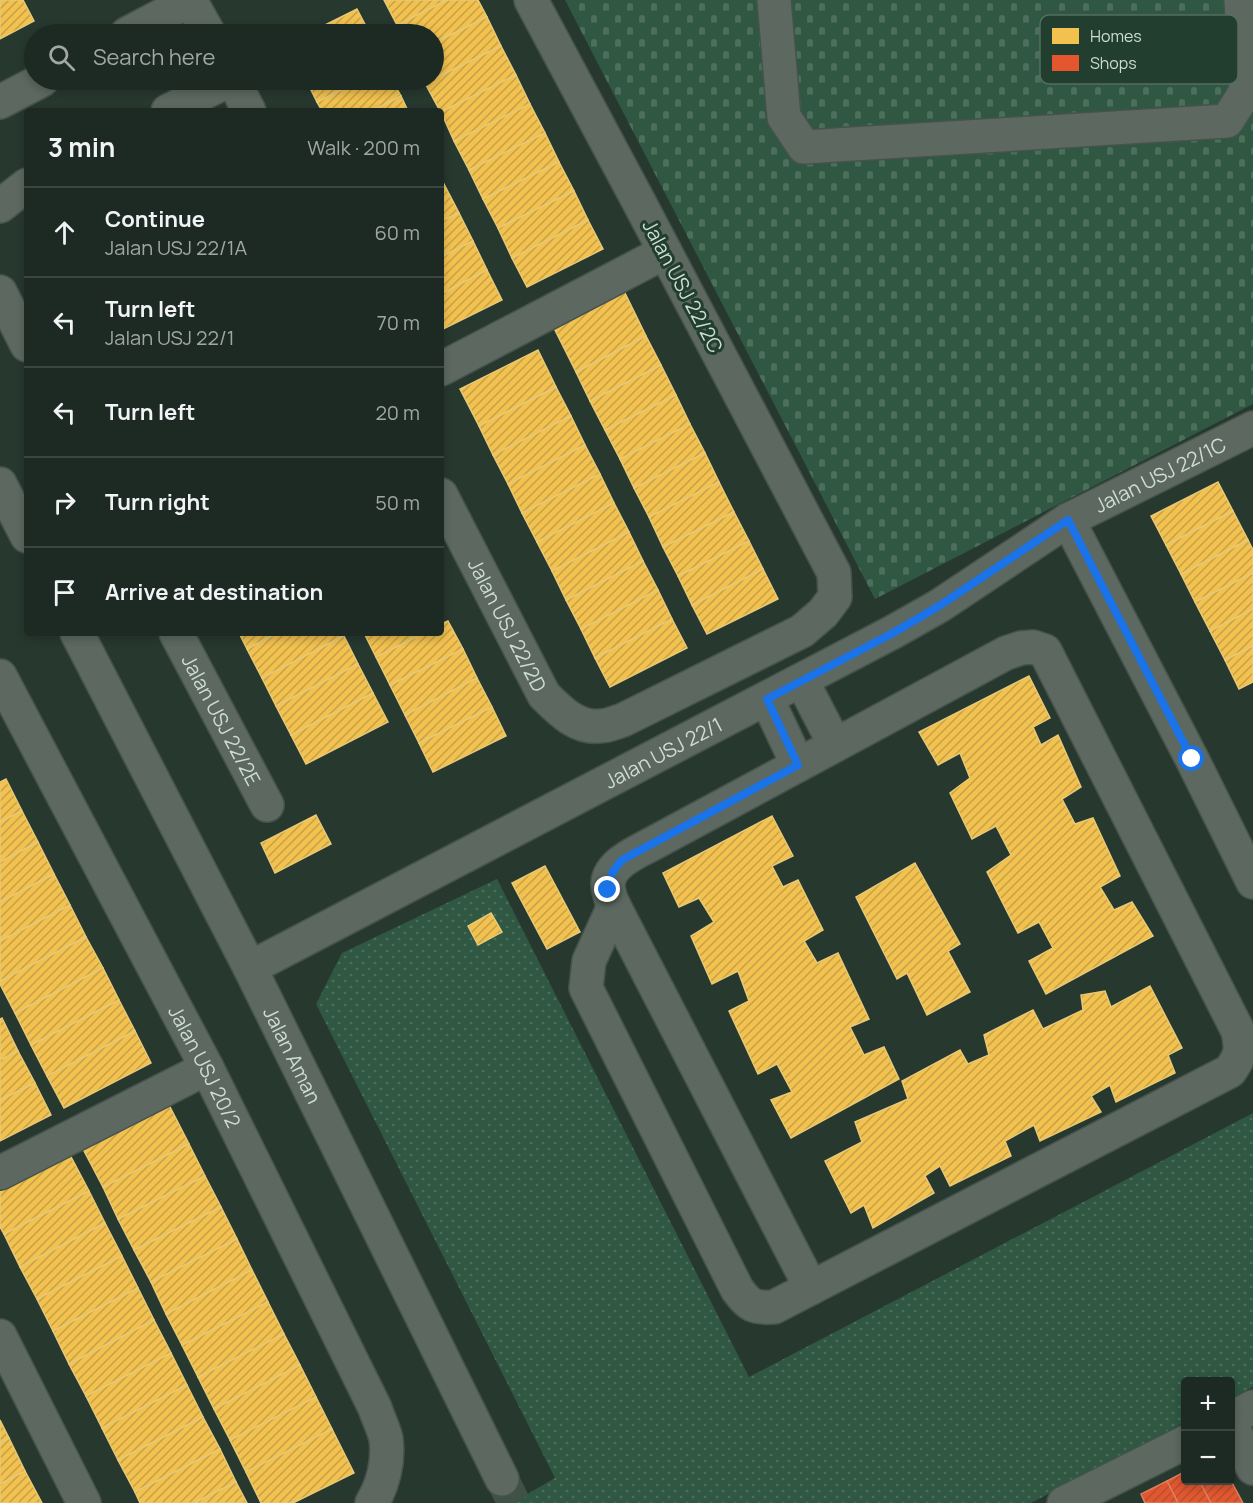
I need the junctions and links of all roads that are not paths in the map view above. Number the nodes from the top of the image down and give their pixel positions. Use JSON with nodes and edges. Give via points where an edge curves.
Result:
{"nodes":[{"id":1,"x":190,"y":0,"type":"edge"},
{"id":2,"x":531,"y":0,"type":"edge"},
{"id":3,"x":774,"y":0,"type":"edge"},
{"id":4,"x":1240,"y":0,"type":"edge"},
{"id":5,"x":146,"y":24,"type":"edge"},
{"id":6,"x":203,"y":24,"type":"edge"},
{"id":7,"x":24,"y":89,"type":"edge"},
{"id":8,"x":211,"y":90,"type":"edge"},
{"id":9,"x":237,"y":90,"type":"edge"},
{"id":10,"x":0,"y":102,"type":"edge"},
{"id":11,"x":174,"y":108,"type":"edge"},
{"id":12,"x":247,"y":108,"type":"edge"},
{"id":13,"x":24,"y":187,"type":"edge"},
{"id":14,"x":0,"y":206,"type":"edge"},
{"id":15,"x":665,"y":252,"type":"junction"},
{"id":16,"x":0,"y":292,"type":"edge"},
{"id":17,"x":24,"y":339,"type":"edge"},
{"id":18,"x":444,"y":367,"type":"edge"},
{"id":19,"x":1253,"y":428,"type":"edge"},
{"id":20,"x":2,"y":495,"type":"edge"},
{"id":21,"x":444,"y":501,"type":"edge"},
{"id":22,"x":1068,"y":520,"type":"junction"},
{"id":23,"x":24,"y":531,"type":"edge"},
{"id":24,"x":79,"y":636,"type":"edge"},
{"id":25,"x":178,"y":636,"type":"edge"},
{"id":26,"x":0,"y":676,"type":"edge"},
{"id":27,"x":802,"y":681,"type":"junction"},
{"id":28,"x":767,"y":699,"type":"junction"},
{"id":29,"x":600,"y":726,"type":"joint"},
{"id":30,"x":835,"y":745,"type":"junction"},
{"id":31,"x":798,"y":765,"type":"junction"},
{"id":32,"x":267,"y":805,"type":"dead end"},
{"id":33,"x":1253,"y":882,"type":"edge"},
{"id":34,"x":614,"y":906,"type":"junction"},
{"id":35,"x":249,"y":968,"type":"junction"},
{"id":36,"x":207,"y":1068,"type":"junction"},
{"id":37,"x":0,"y":1173,"type":"edge"},
{"id":38,"x":812,"y":1288,"type":"junction"},
{"id":39,"x":0,"y":1336,"type":"edge"},
{"id":40,"x":1253,"y":1407,"type":"edge"},
{"id":41,"x":1235,"y":1418,"type":"edge"},
{"id":42,"x":1235,"y":1431,"type":"edge"},
{"id":43,"x":1181,"y":1444,"type":"edge"},
{"id":44,"x":1253,"y":1468,"type":"edge"},
{"id":45,"x":502,"y":1479,"type":"tunnel mouth"},
{"id":46,"x":84,"y":1503,"type":"edge"},
{"id":47,"x":372,"y":1503,"type":"edge"},
{"id":48,"x":1064,"y":1503,"type":"edge"}],
"edges":[{"from":1,"to":5,"type":"street"},
{"from":1,"to":6,"type":"street"},
{"from":2,"to":15,"type":"street","name":"Jalan USJ 22/2C"},
{"from":3,"to":4,"type":"street","via":[[784,117],[804,147],[1227,121],[1246,91]]},
{"from":7,"to":10,"type":"street"},
{"from":8,"to":11,"type":"street"},
{"from":9,"to":12,"type":"street"},
{"from":13,"to":14,"type":"street"},
{"from":15,"to":18,"type":"street"},
{"from":15,"to":29,"type":"street","name":"Jalan USJ 22/2C","via":[[834,573],[835,597],[802,631],[623,720]]},
{"from":16,"to":17,"type":"street"},
{"from":19,"to":22,"type":"street","name":"Jalan USJ 22/1C"},
{"from":20,"to":23,"type":"street"},
{"from":21,"to":29,"type":"street","name":"Jalan USJ 22/2D","via":[[544,695],[562,714],[583,724]]},
{"from":22,"to":27,"type":"street","name":"Jalan USJ 22/1","via":[[939,606]]},
{"from":22,"to":33,"type":"street"},
{"from":24,"to":35,"type":"street","name":"Jalan Aman"},
{"from":25,"to":32,"type":"street","name":"Jalan USJ 22/2E"},
{"from":26,"to":36,"type":"street","name":"Jalan USJ 20/2"},
{"from":27,"to":28,"type":"street","name":"Jalan USJ 22/1"},
{"from":27,"to":30,"type":"street"},
{"from":28,"to":31,"type":"street"},
{"from":28,"to":35,"type":"street","name":"Jalan USJ 22/1"},
{"from":30,"to":31,"type":"street"},
{"from":30,"to":38,"type":"street","via":[[1006,653],[1033,647],[1045,651],[1241,1043],[1240,1057],[1230,1071]]},
{"from":31,"to":34,"type":"street","via":[[622,860],[609,880]]},
{"from":34,"to":38,"type":"street"},
{"from":34,"to":38,"type":"street","via":[[589,961],[586,988],[737,1289],[745,1301],[757,1308],[774,1307]]},
{"from":35,"to":45,"type":"street","name":"Jalan Aman"},
{"from":36,"to":37,"type":"street"},
{"from":36,"to":47,"type":"street","name":"Jalan USJ 20/2","via":[[375,1408],[386,1439],[386,1466],[379,1493]]},
{"from":39,"to":46,"type":"street"},
{"from":40,"to":41,"type":"street"},
{"from":42,"to":44,"type":"street"},
{"from":43,"to":48,"type":"street"}]}
